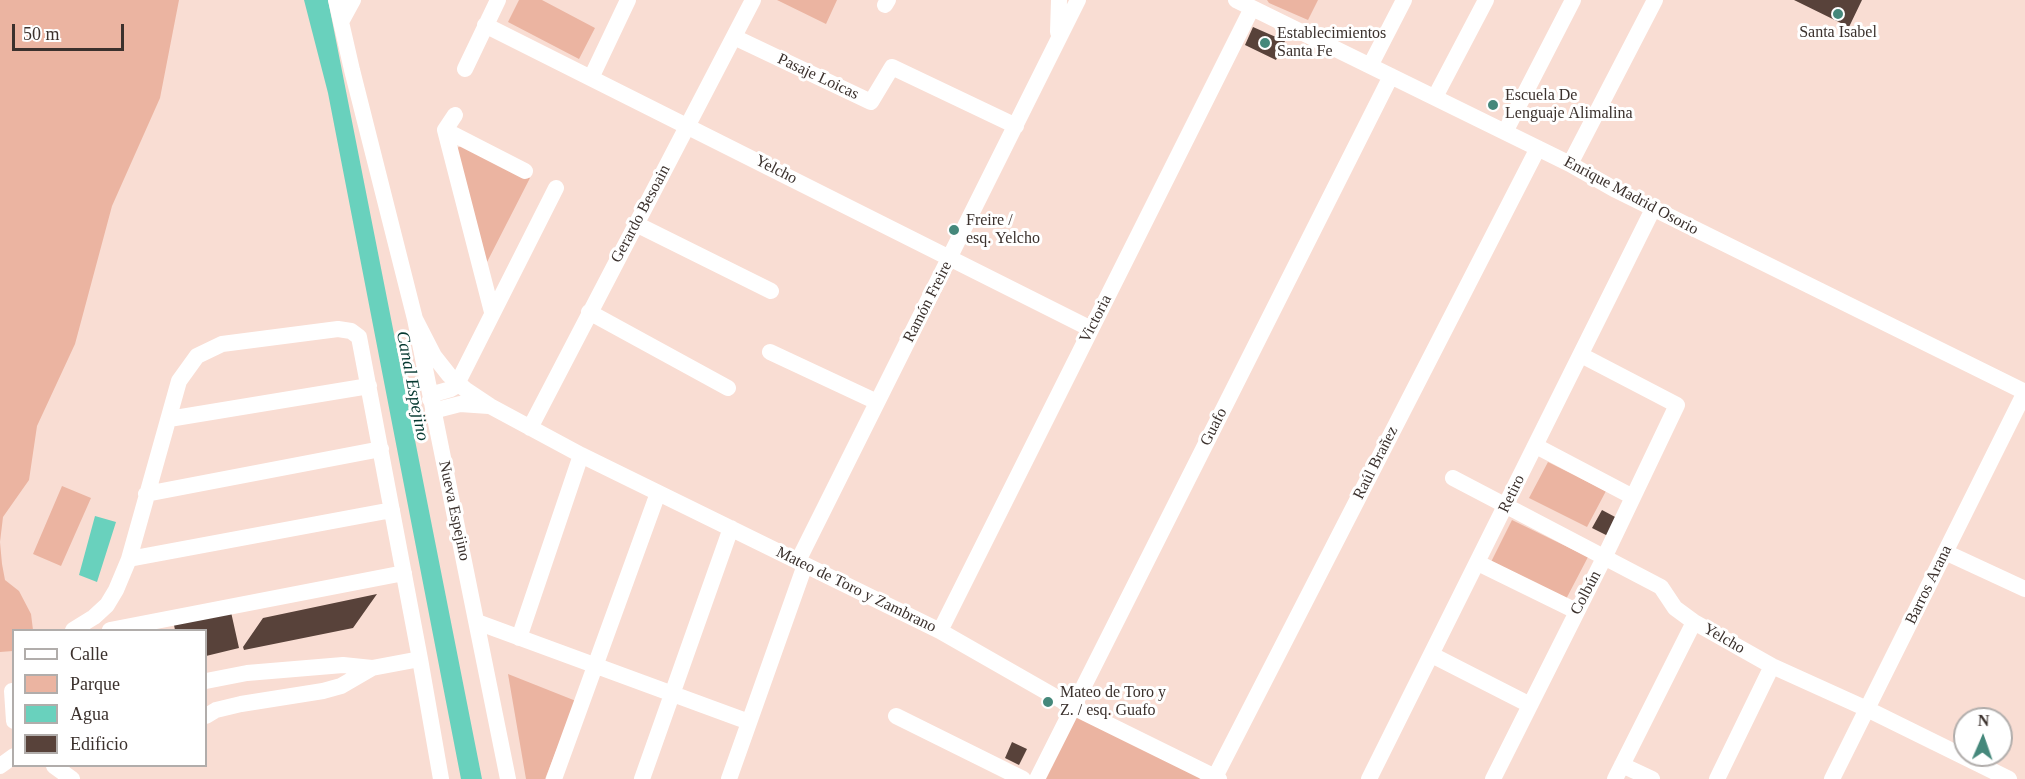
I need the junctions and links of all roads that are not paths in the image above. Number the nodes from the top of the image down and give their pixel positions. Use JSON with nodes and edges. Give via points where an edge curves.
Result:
{"nodes":[{"id":1,"x":336,"y":0,"type":"edge"},
{"id":2,"x":353,"y":0,"type":"edge"},
{"id":3,"x":498,"y":0,"type":"edge"},
{"id":4,"x":627,"y":0,"type":"edge"},
{"id":5,"x":753,"y":0,"type":"edge"},
{"id":6,"x":1059,"y":0,"type":"edge"},
{"id":7,"x":1078,"y":0,"type":"edge"},
{"id":8,"x":1236,"y":0,"type":"edge"},
{"id":9,"x":1404,"y":0,"type":"edge"},
{"id":10,"x":1486,"y":0,"type":"edge"},
{"id":11,"x":1574,"y":0,"type":"edge"},
{"id":12,"x":1655,"y":0,"type":"edge"},
{"id":13,"x":1252,"y":8,"type":"junction"},
{"id":14,"x":341,"y":22,"type":"junction"},
{"id":15,"x":485,"y":25,"type":"junction"},
{"id":16,"x":734,"y":37,"type":"junction"},
{"id":17,"x":1057,"y":42,"type":"junction"},
{"id":18,"x":1370,"y":66,"type":"junction"},
{"id":19,"x":465,"y":69,"type":"dead end"},
{"id":20,"x":1390,"y":76,"type":"junction"},
{"id":21,"x":591,"y":78,"type":"junction"},
{"id":22,"x":1435,"y":98,"type":"junction"},
{"id":23,"x":455,"y":115,"type":"dead end"},
{"id":24,"x":688,"y":126,"type":"junction"},
{"id":25,"x":1016,"y":126,"type":"junction"},
{"id":26,"x":445,"y":130,"type":"junction"},
{"id":27,"x":1505,"y":132,"type":"junction"},
{"id":28,"x":1538,"y":148,"type":"junction"},
{"id":29,"x":1570,"y":164,"type":"junction"},
{"id":30,"x":525,"y":171,"type":"dead end"},
{"id":31,"x":556,"y":188,"type":"dead end"},
{"id":32,"x":1653,"y":209,"type":"junction"},
{"id":33,"x":636,"y":224,"type":"junction"},
{"id":34,"x":950,"y":257,"type":"junction"},
{"id":35,"x":771,"y":291,"type":"dead end"},
{"id":36,"x":492,"y":312,"type":"junction"},
{"id":37,"x":589,"y":312,"type":"junction"},
{"id":38,"x":415,"y":319,"type":"junction"},
{"id":39,"x":1091,"y":329,"type":"junction"},
{"id":40,"x":770,"y":352,"type":"dead end"},
{"id":41,"x":1581,"y":355,"type":"junction"},
{"id":42,"x":457,"y":383,"type":"junction"},
{"id":43,"x":369,"y":386,"type":"junction"},
{"id":44,"x":728,"y":388,"type":"dead end"},
{"id":45,"x":2025,"y":392,"type":"edge"},
{"id":46,"x":877,"y":402,"type":"junction"},
{"id":47,"x":431,"y":405,"type":"junction"},
{"id":48,"x":490,"y":406,"type":"junction"},
{"id":49,"x":169,"y":419,"type":"junction"},
{"id":50,"x":530,"y":428,"type":"junction"},
{"id":51,"x":1536,"y":446,"type":"junction"},
{"id":52,"x":381,"y":449,"type":"junction"},
{"id":53,"x":581,"y":455,"type":"junction"},
{"id":54,"x":1453,"y":478,"type":"dead end"},
{"id":55,"x":658,"y":493,"type":"junction"},
{"id":56,"x":146,"y":494,"type":"junction"},
{"id":57,"x":1633,"y":496,"type":"junction"},
{"id":58,"x":1506,"y":507,"type":"junction"},
{"id":59,"x":392,"y":510,"type":"junction"},
{"id":60,"x":731,"y":528,"type":"junction"},
{"id":61,"x":1945,"y":552,"type":"junction"},
{"id":62,"x":1604,"y":558,"type":"junction"},
{"id":63,"x":129,"y":559,"type":"junction"},
{"id":64,"x":801,"y":563,"type":"junction"},
{"id":65,"x":1478,"y":563,"type":"junction"},
{"id":66,"x":404,"y":573,"type":"junction"},
{"id":67,"x":2025,"y":589,"type":"edge"},
{"id":68,"x":1576,"y":611,"type":"junction"},
{"id":69,"x":477,"y":622,"type":"junction"},
{"id":70,"x":1694,"y":622,"type":"junction"},
{"id":71,"x":75,"y":629,"type":"edge"},
{"id":72,"x":115,"y":629,"type":"edge"},
{"id":73,"x":940,"y":631,"type":"junction"},
{"id":74,"x":519,"y":638,"type":"junction"},
{"id":75,"x":1432,"y":655,"type":"junction"},
{"id":76,"x":420,"y":660,"type":"junction"},
{"id":77,"x":595,"y":665,"type":"junction"},
{"id":78,"x":1772,"y":666,"type":"junction"},
{"id":79,"x":372,"y":668,"type":"junction"},
{"id":80,"x":207,"y":681,"type":"edge"},
{"id":81,"x":672,"y":694,"type":"junction"},
{"id":82,"x":1530,"y":705,"type":"junction"},
{"id":83,"x":1073,"y":707,"type":"junction"},
{"id":84,"x":1867,"y":709,"type":"junction"},
{"id":85,"x":207,"y":715,"type":"edge"},
{"id":86,"x":896,"y":716,"type":"dead end"},
{"id":87,"x":749,"y":722,"type":"junction"},
{"id":88,"x":57,"y":767,"type":"edge"},
{"id":89,"x":1619,"y":772,"type":"edge"},
{"id":90,"x":1216,"y":778,"type":"edge"},
{"id":91,"x":72,"y":779,"type":"edge"},
{"id":92,"x":441,"y":779,"type":"edge"},
{"id":93,"x":508,"y":779,"type":"edge"},
{"id":94,"x":554,"y":779,"type":"edge"},
{"id":95,"x":642,"y":779,"type":"edge"},
{"id":96,"x":729,"y":779,"type":"edge"},
{"id":97,"x":1023,"y":779,"type":"edge"},
{"id":98,"x":1037,"y":779,"type":"edge"},
{"id":99,"x":1369,"y":779,"type":"edge"},
{"id":100,"x":1493,"y":779,"type":"edge"},
{"id":101,"x":1652,"y":779,"type":"edge"},
{"id":102,"x":1717,"y":779,"type":"edge"},
{"id":103,"x":1832,"y":779,"type":"edge"},
{"id":104,"x":2008,"y":779,"type":"edge"}],
"edges":[{"from":1,"to":14,"type":"street","name":"Nueva Espejino"},
{"from":2,"to":14,"type":"street"},
{"from":3,"to":15,"type":"street"},
{"from":4,"to":21,"type":"street"},
{"from":5,"to":16,"type":"street","name":"Gerardo Besoain"},
{"from":6,"to":17,"type":"street","name":"Ramón Freire"},
{"from":7,"to":17,"type":"street","name":"Ramón Freire"},
{"from":8,"to":13,"type":"street","name":"Enrique Madrid Osorio"},
{"from":9,"to":18,"type":"street"},
{"from":10,"to":22,"type":"street"},
{"from":11,"to":27,"type":"street"},
{"from":12,"to":29,"type":"street"},
{"from":13,"to":18,"type":"street","name":"Enrique Madrid Osorio"},
{"from":13,"to":39,"type":"street","name":"Victoria"},
{"from":14,"to":38,"type":"street","name":"Nueva Espejino"},
{"from":15,"to":19,"type":"street"},
{"from":15,"to":21,"type":"street","name":"Yelcho"},
{"from":16,"to":24,"type":"street","name":"Gerardo Besoain"},
{"from":16,"to":25,"type":"street","name":"Pasaje Loicas","via":[[871,102],[891,68]]},
{"from":17,"to":25,"type":"street","name":"Ramón Freire"},
{"from":18,"to":20,"type":"street","name":"Enrique Madrid Osorio"},
{"from":20,"to":22,"type":"street","name":"Enrique Madrid Osorio"},
{"from":20,"to":83,"type":"street","name":"Guafo"},
{"from":21,"to":24,"type":"street","name":"Yelcho"},
{"from":22,"to":27,"type":"street","name":"Enrique Madrid Osorio"},
{"from":23,"to":26,"type":"street"},
{"from":24,"to":33,"type":"street","name":"Gerardo Besoain"},
{"from":24,"to":34,"type":"street","name":"Yelcho"},
{"from":25,"to":34,"type":"street","name":"Ramón Freire"},
{"from":26,"to":30,"type":"street"},
{"from":26,"to":36,"type":"street"},
{"from":27,"to":28,"type":"street","name":"Enrique Madrid Osorio"},
{"from":28,"to":29,"type":"street","name":"Enrique Madrid Osorio"},
{"from":28,"to":90,"type":"street","name":"Raúl Brañez"},
{"from":29,"to":32,"type":"street","name":"Enrique Madrid Osorio"},
{"from":31,"to":36,"type":"street"},
{"from":32,"to":41,"type":"street","name":"Retiro"},
{"from":32,"to":45,"type":"street","name":"Enrique Madrid Osorio"},
{"from":33,"to":35,"type":"street"},
{"from":33,"to":37,"type":"street","name":"Gerardo Besoain"},
{"from":34,"to":39,"type":"street","name":"Yelcho"},
{"from":34,"to":46,"type":"street","name":"Ramón Freire"},
{"from":36,"to":42,"type":"street"},
{"from":37,"to":44,"type":"street"},
{"from":37,"to":50,"type":"street","name":"Gerardo Besoain"},
{"from":38,"to":42,"type":"street","name":"Mateo de Toro y Zambrano","via":[[434,356]]},
{"from":38,"to":47,"type":"street","name":"Nueva Espejino"},
{"from":39,"to":73,"type":"street","name":"Victoria"},
{"from":40,"to":46,"type":"street"},
{"from":41,"to":51,"type":"street","name":"Retiro"},
{"from":41,"to":57,"type":"street","name":"Colbún","via":[[1677,405]]},
{"from":42,"to":47,"type":"street","via":[[454,388],[438,393]]},
{"from":42,"to":48,"type":"street","name":"Mateo de Toro y Zambrano"},
{"from":43,"to":49,"type":"street"},
{"from":43,"to":49,"type":"street","via":[[359,337],[351,331],[338,329],[222,344],[197,356],[179,381]]},
{"from":43,"to":52,"type":"street"},
{"from":45,"to":61,"type":"street","name":"Barros Arana"},
{"from":46,"to":64,"type":"street","name":"Ramón Freire"},
{"from":47,"to":48,"type":"street","name":"Mateo de Toro y Zambrano"},
{"from":47,"to":69,"type":"street","name":"Nueva Espejino"},
{"from":48,"to":50,"type":"street","name":"Mateo de Toro y Zambrano"},
{"from":49,"to":56,"type":"street"},
{"from":50,"to":53,"type":"street","name":"Mateo de Toro y Zambrano"},
{"from":51,"to":57,"type":"street"},
{"from":51,"to":58,"type":"street","name":"Retiro"},
{"from":52,"to":56,"type":"street"},
{"from":52,"to":59,"type":"street"},
{"from":53,"to":55,"type":"street","name":"Mateo de Toro y Zambrano"},
{"from":53,"to":74,"type":"street"},
{"from":54,"to":58,"type":"street","name":"Yelcho"},
{"from":55,"to":60,"type":"street","name":"Mateo de Toro y Zambrano"},
{"from":55,"to":77,"type":"street"},
{"from":56,"to":63,"type":"street"},
{"from":57,"to":62,"type":"street","name":"Colbún"},
{"from":58,"to":62,"type":"street","name":"Yelcho"},
{"from":58,"to":65,"type":"street","name":"Retiro"},
{"from":59,"to":63,"type":"street"},
{"from":59,"to":66,"type":"street"},
{"from":60,"to":64,"type":"street","name":"Mateo de Toro y Zambrano"},
{"from":60,"to":81,"type":"street"},
{"from":61,"to":67,"type":"street"},
{"from":61,"to":84,"type":"street","name":"Barros Arana"},
{"from":62,"to":68,"type":"street","name":"Colbún"},
{"from":62,"to":70,"type":"street","name":"Yelcho","via":[[1661,587],[1675,608]]},
{"from":63,"to":71,"type":"street","via":[[107,605]]},
{"from":64,"to":73,"type":"street","name":"Mateo de Toro y Zambrano"},
{"from":64,"to":87,"type":"street","name":"Ramón Freire"},
{"from":65,"to":68,"type":"street"},
{"from":65,"to":75,"type":"street","name":"Retiro"},
{"from":66,"to":72,"type":"street"},
{"from":66,"to":76,"type":"street"},
{"from":68,"to":82,"type":"street","name":"Colbún"},
{"from":69,"to":74,"type":"street"},
{"from":69,"to":93,"type":"street","name":"Nueva Espejino"},
{"from":70,"to":78,"type":"street","name":"Yelcho"},
{"from":70,"to":89,"type":"street"},
{"from":73,"to":83,"type":"street","name":"Mateo de Toro y Zambrano"},
{"from":74,"to":77,"type":"street"},
{"from":75,"to":82,"type":"street"},
{"from":75,"to":99,"type":"street","name":"Retiro"},
{"from":76,"to":79,"type":"street"},
{"from":76,"to":92,"type":"street"},
{"from":77,"to":81,"type":"street"},
{"from":77,"to":94,"type":"street"},
{"from":78,"to":84,"type":"street","name":"Yelcho"},
{"from":78,"to":102,"type":"street"},
{"from":79,"to":80,"type":"street","via":[[313,666]]},
{"from":79,"to":85,"type":"street","via":[[323,691],[241,704]]},
{"from":81,"to":87,"type":"street"},
{"from":81,"to":95,"type":"street"},
{"from":82,"to":100,"type":"street","name":"Colbún"},
{"from":83,"to":90,"type":"street","name":"Mateo de Toro y Zambrano"},
{"from":83,"to":98,"type":"street","name":"Guafo"},
{"from":84,"to":103,"type":"street","name":"Barros Arana"},
{"from":84,"to":104,"type":"street","name":"Yelcho"},
{"from":86,"to":97,"type":"street"},
{"from":87,"to":96,"type":"street","name":"Ramón Freire"},
{"from":88,"to":91,"type":"street"},
{"from":89,"to":101,"type":"street"}]}
